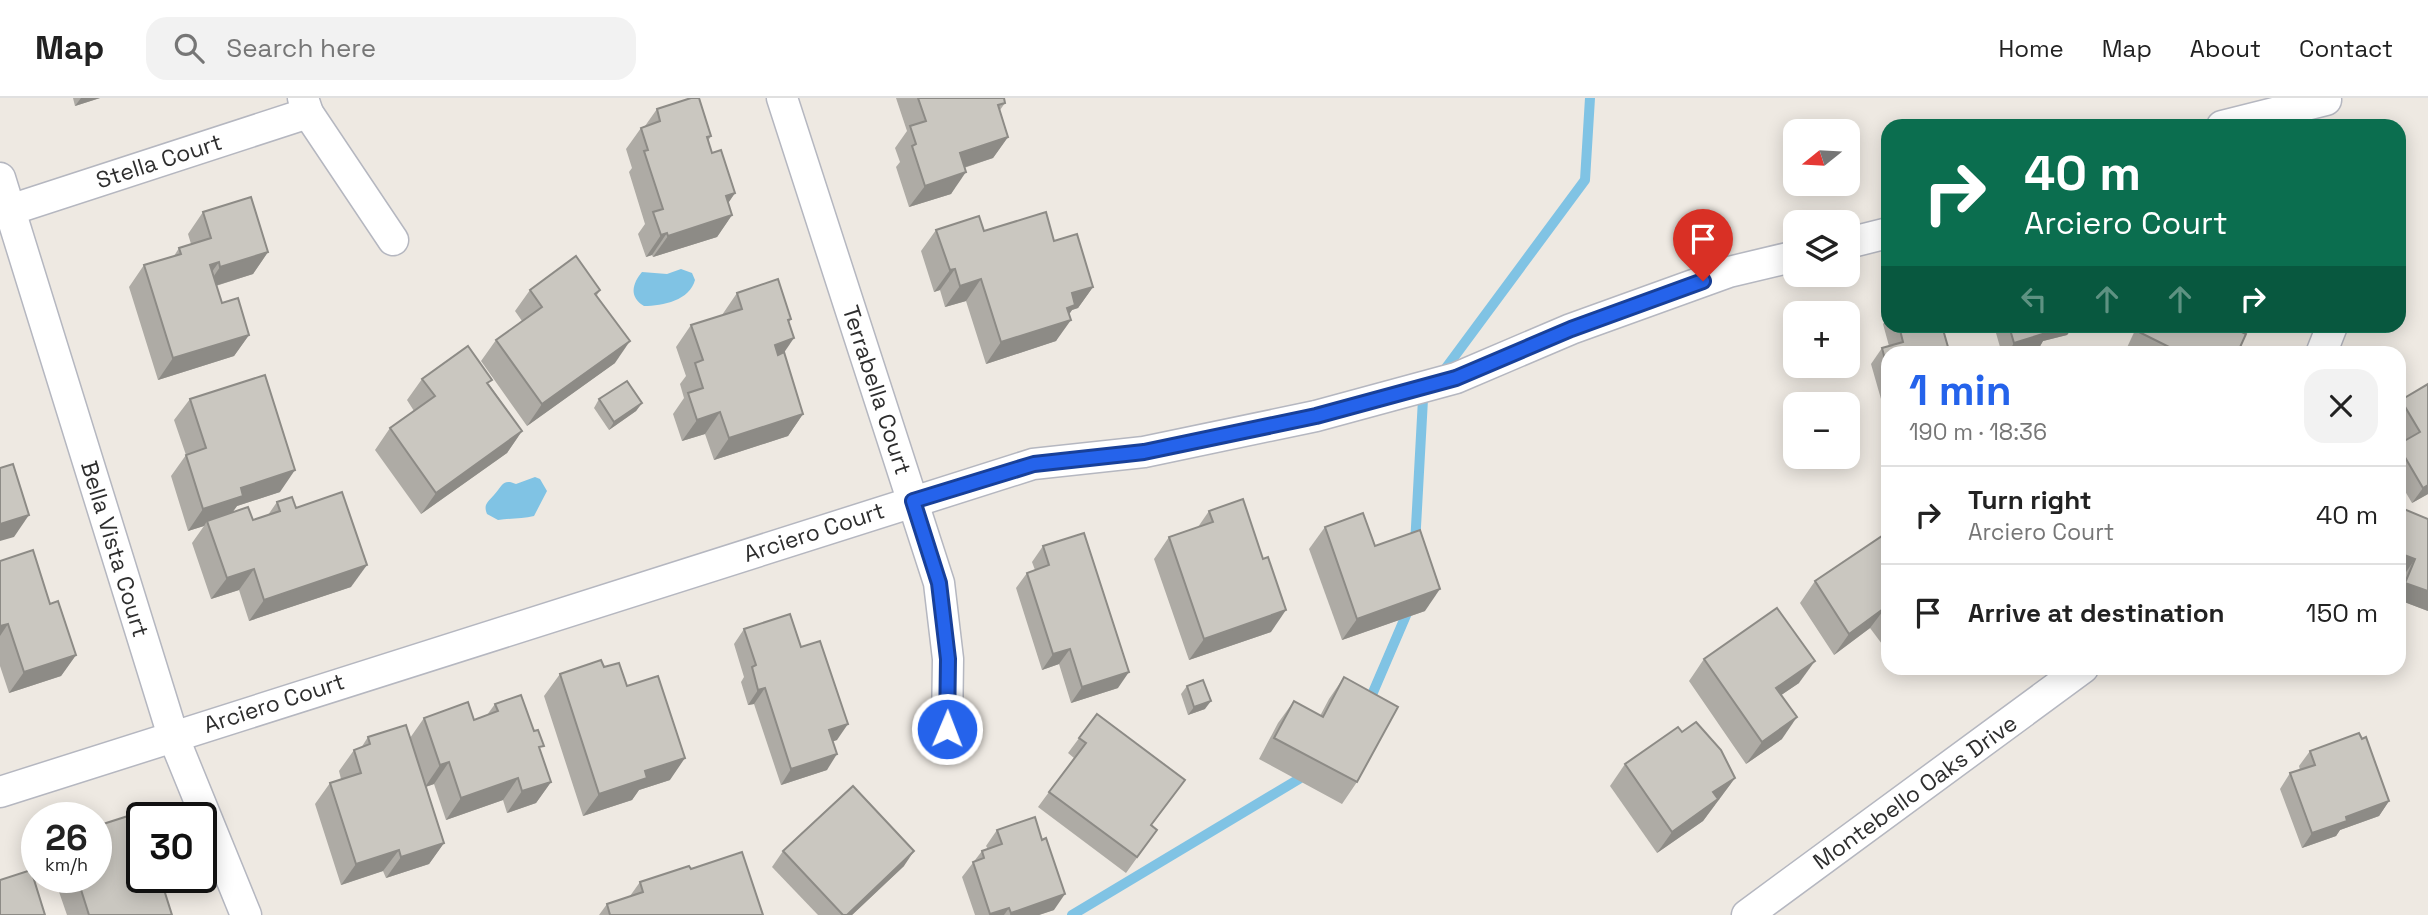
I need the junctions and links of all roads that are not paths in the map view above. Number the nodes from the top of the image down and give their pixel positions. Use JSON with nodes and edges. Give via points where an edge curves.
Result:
{"nodes":[{"id":1,"x":782,"y":98,"type":"edge"},
{"id":2,"x":306,"y":105,"type":"edge"},
{"id":3,"x":2328,"y":108,"type":"edge"},
{"id":4,"x":2263,"y":119,"type":"edge"},
{"id":5,"x":0,"y":178,"type":"edge"},
{"id":6,"x":10,"y":209,"type":"junction"},
{"id":7,"x":1881,"y":235,"type":"edge"},
{"id":8,"x":393,"y":240,"type":"dead end"},
{"id":9,"x":1860,"y":240,"type":"edge"},
{"id":10,"x":1783,"y":259,"type":"edge"},
{"id":11,"x":913,"y":501,"type":"junction"},
{"id":12,"x":2073,"y":675,"type":"edge"},
{"id":13,"x":947,"y":729,"type":"dead end"},
{"id":14,"x":173,"y":736,"type":"junction"},
{"id":15,"x":0,"y":792,"type":"edge"},
{"id":16,"x":246,"y":915,"type":"edge"},
{"id":17,"x":1747,"y":915,"type":"edge"}],
"edges":[{"from":1,"to":11,"type":"street","name":"Terrabella Court"},
{"from":2,"to":6,"type":"street","name":"Stella Court"},
{"from":2,"to":8,"type":"street","name":"Stella Court"},
{"from":3,"to":4,"type":"street"},
{"from":5,"to":6,"type":"street","name":"Bella Vista Court"},
{"from":6,"to":14,"type":"street","name":"Bella Vista Court"},
{"from":7,"to":9,"type":"street"},
{"from":10,"to":11,"type":"street","name":"Arciero Court","via":[[1729,272],[1571,329],[1456,378],[1316,416],[1157,450],[1034,464]]},
{"from":11,"to":13,"type":"street","name":"Terrabella Court","via":[[939,583],[948,659]]},
{"from":11,"to":14,"type":"street","name":"Arciero Court"},
{"from":12,"to":17,"type":"street","name":"Montebello Oaks Drive"},
{"from":14,"to":15,"type":"street","name":"Arciero Court"},
{"from":14,"to":16,"type":"street","name":"Bella Vista Court"}]}
